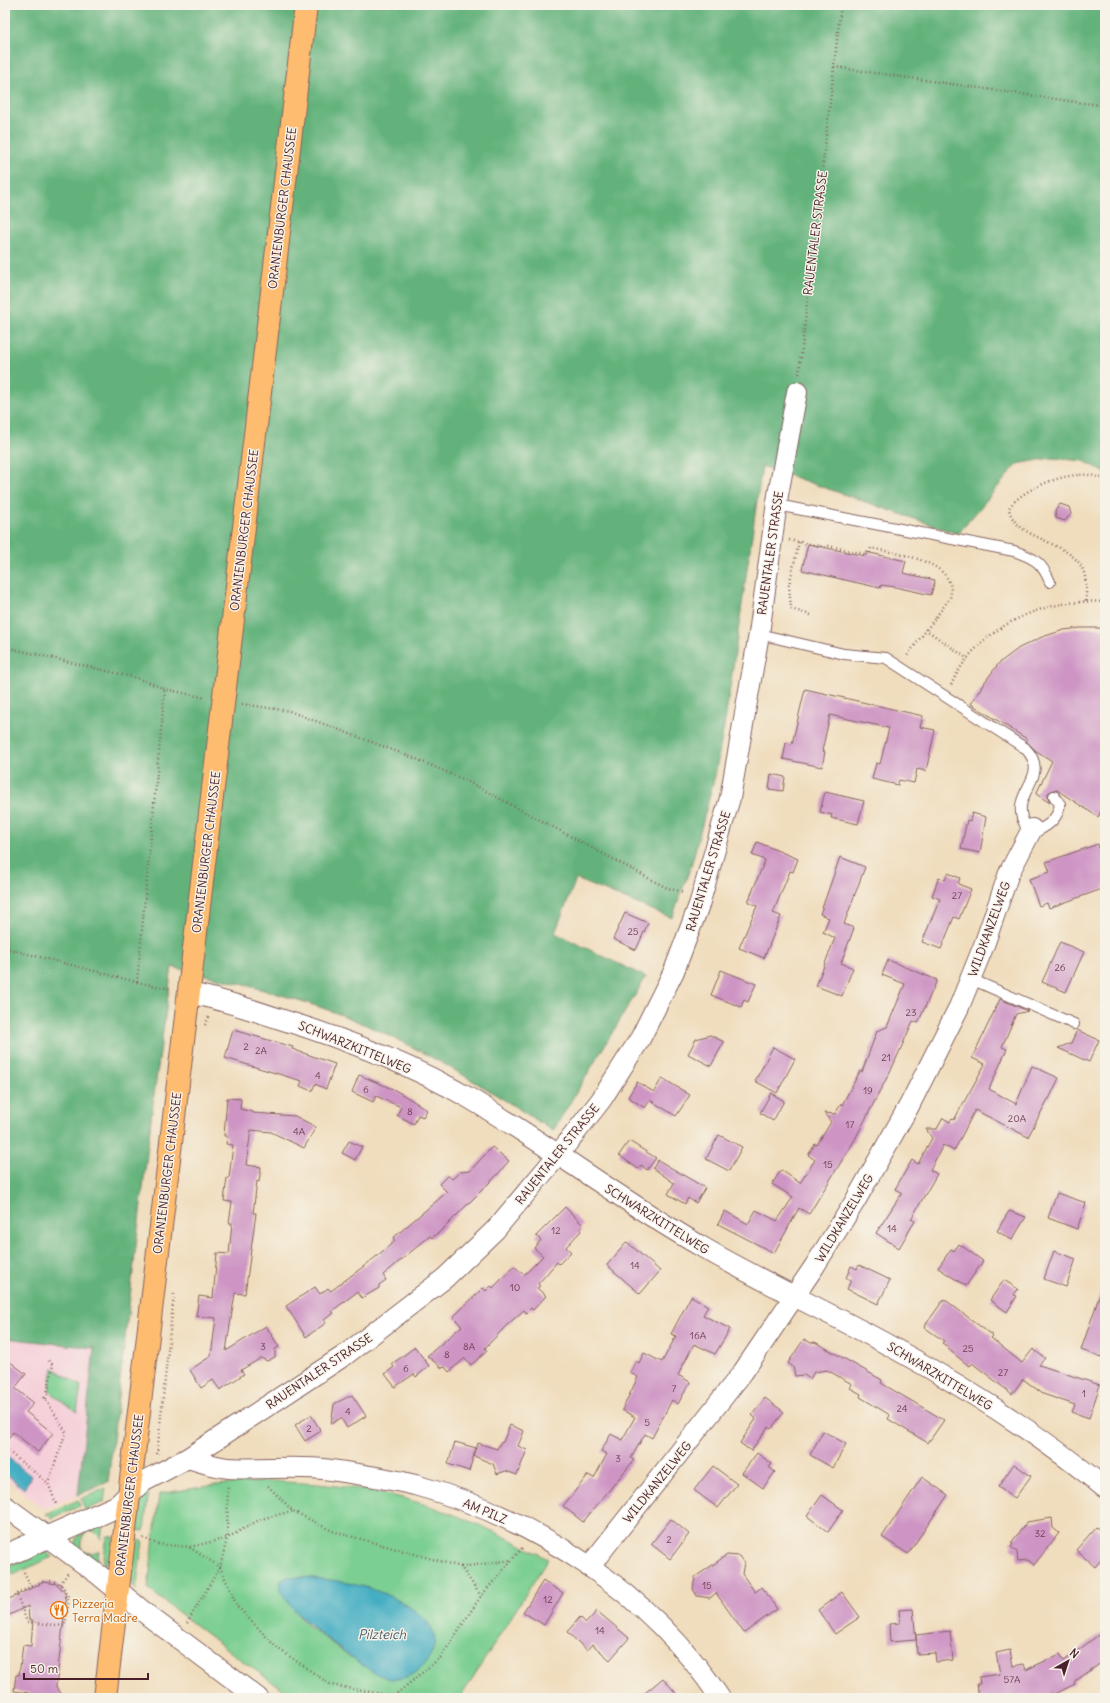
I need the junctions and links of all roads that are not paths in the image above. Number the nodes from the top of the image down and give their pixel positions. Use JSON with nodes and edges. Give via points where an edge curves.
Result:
{"nodes":[{"id":1,"x":306,"y":5,"type":"edge"},
{"id":2,"x":797,"y":392,"type":"road end"},
{"id":3,"x":777,"y":505,"type":"junction"},
{"id":4,"x":1050,"y":582,"type":"dead end"},
{"id":5,"x":759,"y":634,"type":"junction"},
{"id":6,"x":1054,"y":796,"type":"dead end"},
{"id":7,"x":1032,"y":829,"type":"junction"},
{"id":8,"x":971,"y":979,"type":"junction"},
{"id":9,"x":189,"y":993,"type":"junction"},
{"id":10,"x":1074,"y":1024,"type":"dead end"},
{"id":11,"x":558,"y":1155,"type":"junction"},
{"id":12,"x":795,"y":1296,"type":"junction"},
{"id":13,"x":188,"y":1458,"type":"junction"},
{"id":14,"x":1102,"y":1479,"type":"edge"},
{"id":15,"x":128,"y":1496,"type":"junction"},
{"id":16,"x":5,"y":1506,"type":"edge"},
{"id":17,"x":47,"y":1537,"type":"junction"},
{"id":18,"x":5,"y":1556,"type":"edge"},
{"id":19,"x":589,"y":1567,"type":"junction"},
{"id":20,"x":118,"y":1590,"type":"junction"},
{"id":21,"x":104,"y":1698,"type":"edge"},
{"id":22,"x":258,"y":1698,"type":"edge"},
{"id":23,"x":720,"y":1698,"type":"edge"}],
"edges":[{"from":1,"to":9,"type":"main road","name":"ORANIENBURGER CHAUSSEE"},
{"from":2,"to":3,"type":"street","name":"RAUENTALER STRASSE"},
{"from":3,"to":4,"type":"lane","via":[[1014,552],[1038,562]]},
{"from":3,"to":5,"type":"street","name":"RAUENTALER STRASSE"},
{"from":5,"to":7,"type":"lane","via":[[844,654],[886,658],[1025,748],[1035,764],[1036,784],[1020,803],[1020,816],[1025,825]]},
{"from":5,"to":11,"type":"street","name":"RAUENTALER STRASSE","via":[[730,798],[702,896],[674,971],[640,1039],[601,1100]]},
{"from":6,"to":7,"type":"lane","via":[[1060,804],[1053,820],[1039,830]]},
{"from":7,"to":8,"type":"street","name":"WILDKANZELWEG","via":[[1009,873]]},
{"from":8,"to":10,"type":"lane"},
{"from":8,"to":12,"type":"street","name":"WILDKANZELWEG","via":[[898,1126],[829,1244]]},
{"from":9,"to":11,"type":"street","name":"SCHWARZKITTELWEG","via":[[222,1000],[320,1031],[397,1062],[468,1097]]},
{"from":9,"to":15,"type":"main road","name":"ORANIENBURGER CHAUSSEE"},
{"from":11,"to":12,"type":"street","name":"SCHWARZKITTELWEG","via":[[674,1231]]},
{"from":11,"to":13,"type":"street","name":"RAUENTALER STRASSE","via":[[495,1230],[445,1278],[345,1356]]},
{"from":12,"to":14,"type":"street","name":"SCHWARZKITTELWEG","via":[[890,1345],[953,1382]]},
{"from":12,"to":19,"type":"street","name":"WILDKANZELWEG","via":[[738,1378]]},
{"from":13,"to":15,"type":"street","name":"RAUENTALER STRASSE","via":[[141,1483]]},
{"from":13,"to":19,"type":"street","name":"AM PILZ","via":[[228,1468],[328,1469],[391,1480],[468,1503],[534,1532]]},
{"from":15,"to":17,"type":"street","via":[[118,1506]]},
{"from":15,"to":20,"type":"main road","name":"ORANIENBURGER CHAUSSEE"},
{"from":16,"to":17,"type":"street"},
{"from":17,"to":18,"type":"street"},
{"from":17,"to":20,"type":"street"},
{"from":19,"to":23,"type":"street","name":"AM PILZ","via":[[657,1621]]},
{"from":20,"to":21,"type":"main road","name":"ORANIENBURGER CHAUSSEE"},
{"from":20,"to":22,"type":"street","via":[[178,1639]]}]}
